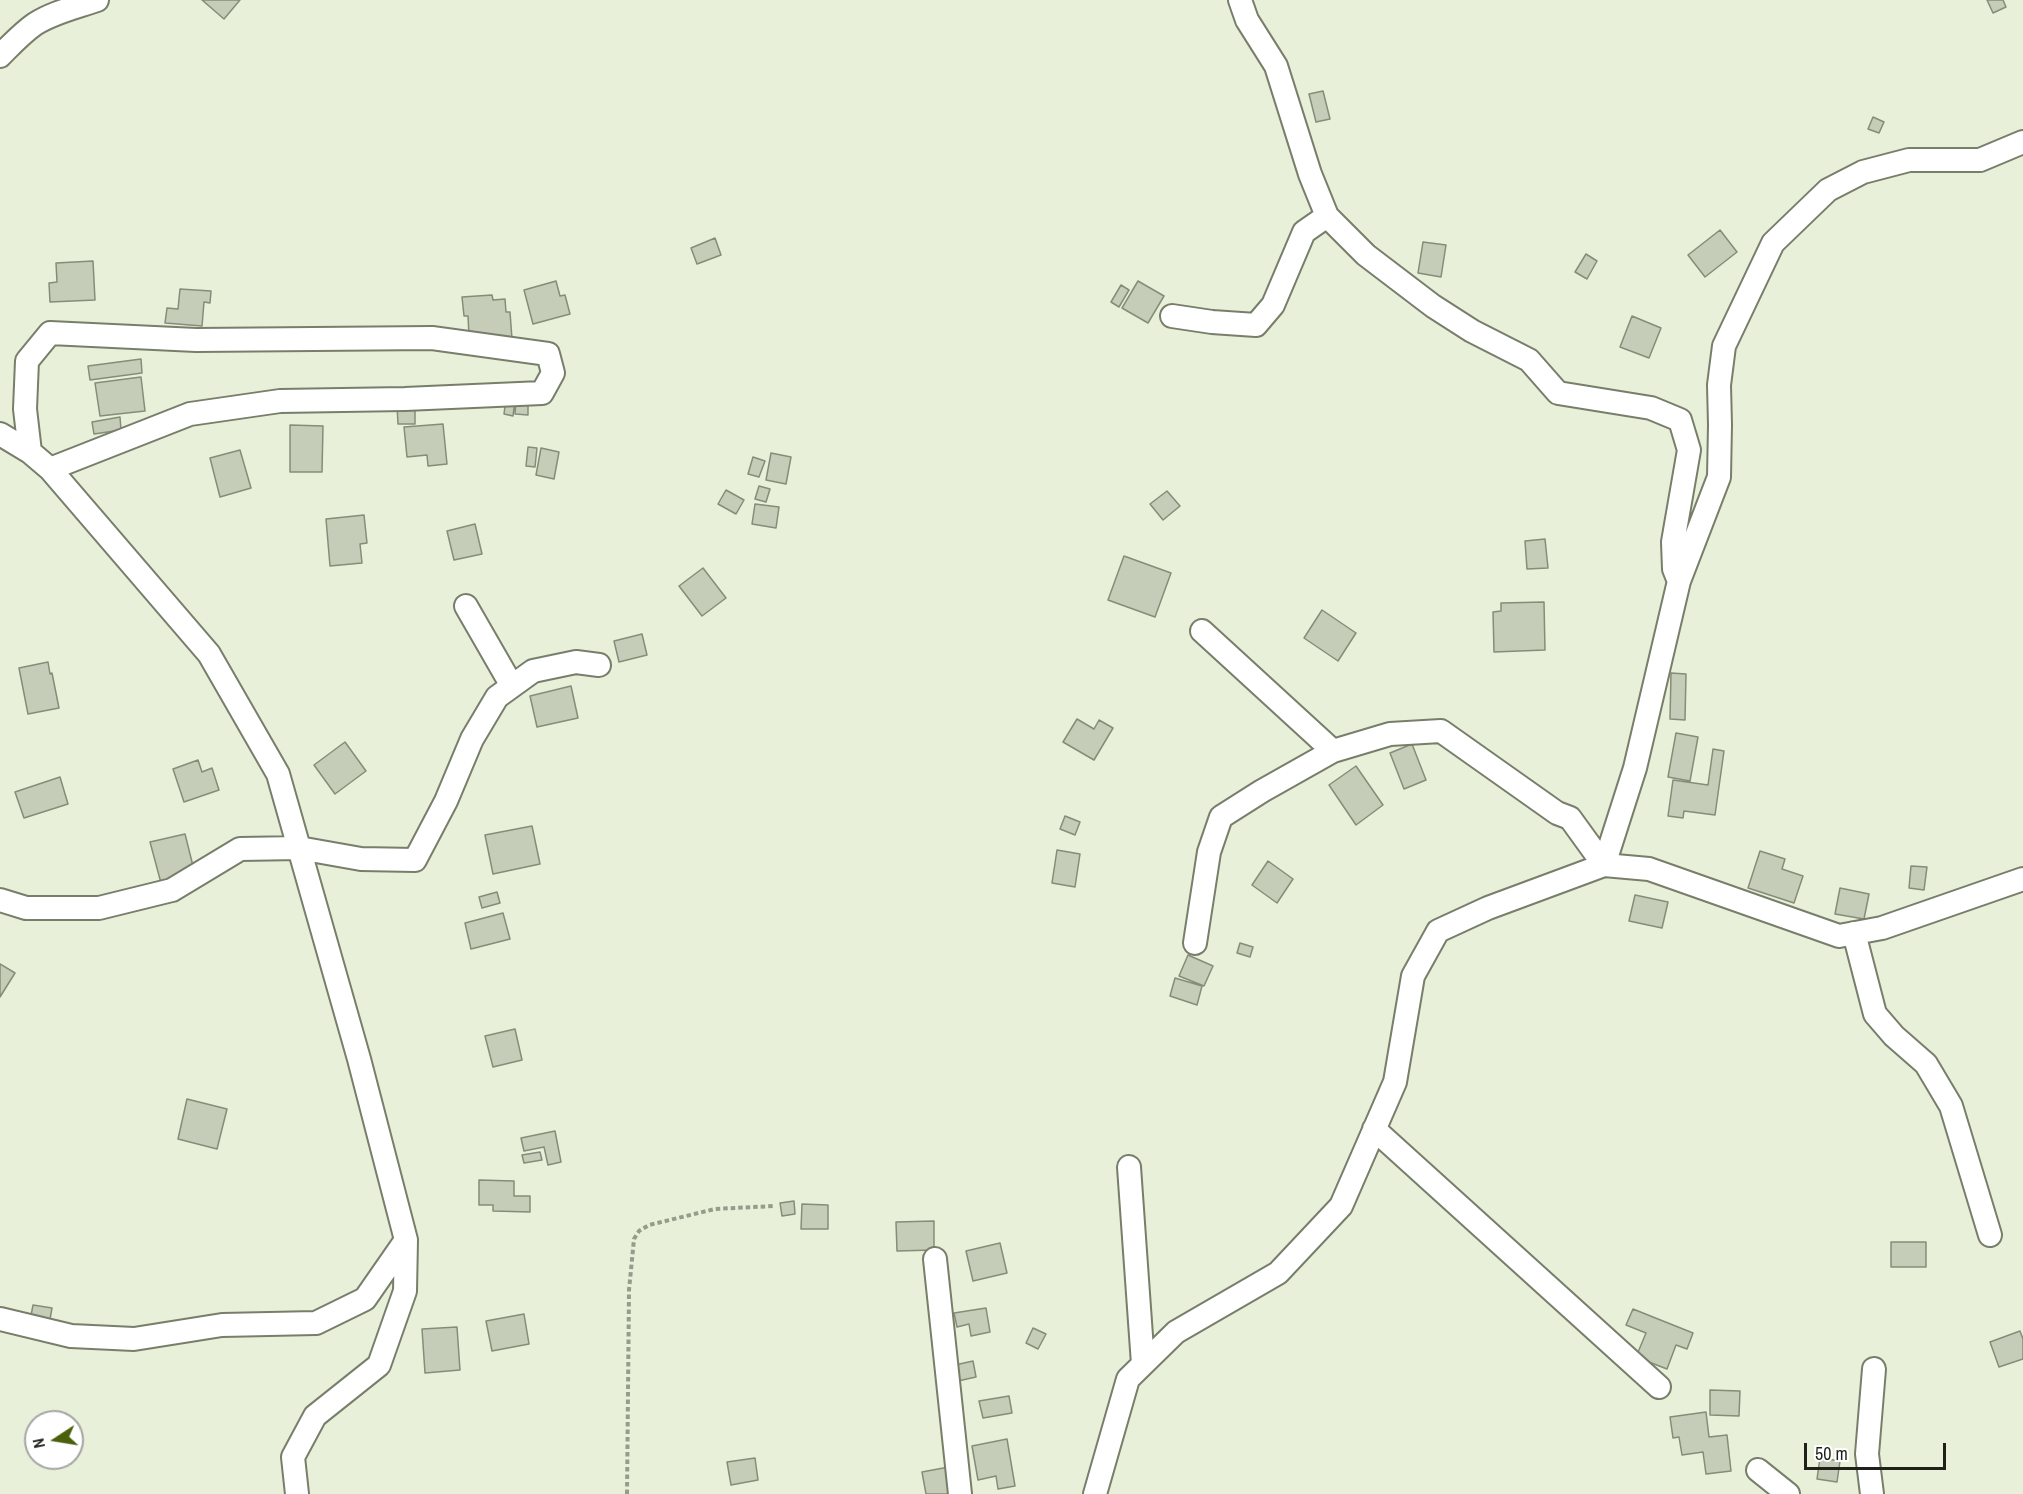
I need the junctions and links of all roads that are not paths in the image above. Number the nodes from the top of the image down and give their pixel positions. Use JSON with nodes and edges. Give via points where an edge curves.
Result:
{"nodes":[{"id":1,"x":97,"y":0,"type":"edge"},
{"id":2,"x":1240,"y":0,"type":"edge"},
{"id":3,"x":0,"y":56,"type":"edge"},
{"id":4,"x":2023,"y":142,"type":"edge"},
{"id":5,"x":1327,"y":216,"type":"junction"},
{"id":6,"x":1172,"y":316,"type":"dead end"},
{"id":7,"x":0,"y":434,"type":"edge"},
{"id":8,"x":30,"y":452,"type":"junction"},
{"id":9,"x":50,"y":469,"type":"junction"},
{"id":10,"x":1679,"y":581,"type":"junction"},
{"id":11,"x":466,"y":606,"type":"dead end"},
{"id":12,"x":1202,"y":631,"type":"dead end"},
{"id":13,"x":599,"y":665,"type":"dead end"},
{"id":14,"x":512,"y":686,"type":"junction"},
{"id":15,"x":1333,"y":751,"type":"junction"},
{"id":16,"x":299,"y":848,"type":"junction"},
{"id":17,"x":1604,"y":865,"type":"junction"},
{"id":18,"x":2023,"y":879,"type":"edge"},
{"id":19,"x":0,"y":900,"type":"edge"},
{"id":20,"x":1854,"y":933,"type":"junction"},
{"id":21,"x":1195,"y":943,"type":"dead end"},
{"id":22,"x":1374,"y":1129,"type":"junction"},
{"id":23,"x":1129,"y":1167,"type":"dead end"},
{"id":24,"x":1990,"y":1235,"type":"dead end"},
{"id":25,"x":406,"y":1240,"type":"junction"},
{"id":26,"x":935,"y":1259,"type":"dead end"},
{"id":27,"x":0,"y":1319,"type":"edge"},
{"id":28,"x":1143,"y":1364,"type":"junction"},
{"id":29,"x":1874,"y":1369,"type":"dead end"},
{"id":30,"x":1659,"y":1387,"type":"dead end"},
{"id":31,"x":1758,"y":1470,"type":"dead end"},
{"id":32,"x":297,"y":1494,"type":"edge"},
{"id":33,"x":960,"y":1494,"type":"edge"},
{"id":34,"x":1095,"y":1494,"type":"edge"},
{"id":35,"x":1788,"y":1494,"type":"edge"},
{"id":36,"x":1872,"y":1494,"type":"edge"}],
"edges":[{"from":1,"to":3,"type":"street","via":[[37,23]]},
{"from":2,"to":5,"type":"street","via":[[1247,20],[1276,66]]},
{"from":4,"to":10,"type":"street","via":[[1980,160],[1909,160],[1863,172],[1828,189],[1773,243],[1724,346],[1719,385],[1719,477]]},
{"from":5,"to":6,"type":"street","via":[[1304,232],[1273,305],[1256,325]]},
{"from":5,"to":10,"type":"street","via":[[1366,255],[1433,306],[1529,360],[1558,393],[1651,408],[1680,420],[1689,450],[1673,542],[1674,569]]},
{"from":7,"to":8,"type":"street"},
{"from":8,"to":9,"type":"street"},
{"from":8,"to":9,"type":"street","via":[[25,409],[27,361],[50,333],[196,340],[432,338],[548,354],[553,373],[542,393],[280,401],[190,414]]},
{"from":9,"to":16,"type":"street","via":[[209,654],[278,774]]},
{"from":10,"to":17,"type":"street","via":[[1635,768]]},
{"from":11,"to":14,"type":"street"},
{"from":12,"to":15,"type":"street"},
{"from":13,"to":14,"type":"street","via":[[576,662],[533,671]]},
{"from":14,"to":16,"type":"street","via":[[497,697],[472,739],[415,860],[361,859]]},
{"from":15,"to":17,"type":"street","via":[[1390,734],[1441,731],[1557,813],[1570,818]]},
{"from":15,"to":21,"type":"street","via":[[1221,817],[1209,852]]},
{"from":16,"to":19,"type":"street","via":[[240,849],[172,890],[99,908],[26,909]]},
{"from":16,"to":25,"type":"street"},
{"from":17,"to":20,"type":"street","via":[[1649,869],[1839,936]]},
{"from":17,"to":22,"type":"street","via":[[1438,931],[1413,976],[1395,1082]]},
{"from":18,"to":20,"type":"street","via":[[1882,928]]},
{"from":20,"to":24,"type":"street","via":[[1875,1014],[1926,1064],[1951,1106]]},
{"from":22,"to":28,"type":"street","via":[[1341,1206],[1278,1273],[1176,1332]]},
{"from":22,"to":30,"type":"street"},
{"from":23,"to":28,"type":"street"},
{"from":25,"to":27,"type":"street","via":[[365,1299],[316,1323],[222,1325],[134,1340],[71,1336]]},
{"from":25,"to":32,"type":"street","via":[[405,1291],[379,1365],[315,1416],[293,1457]]},
{"from":26,"to":33,"type":"street"},
{"from":28,"to":34,"type":"street","via":[[1128,1379]]},
{"from":29,"to":36,"type":"street","via":[[1867,1454]]},
{"from":31,"to":35,"type":"street"}]}
